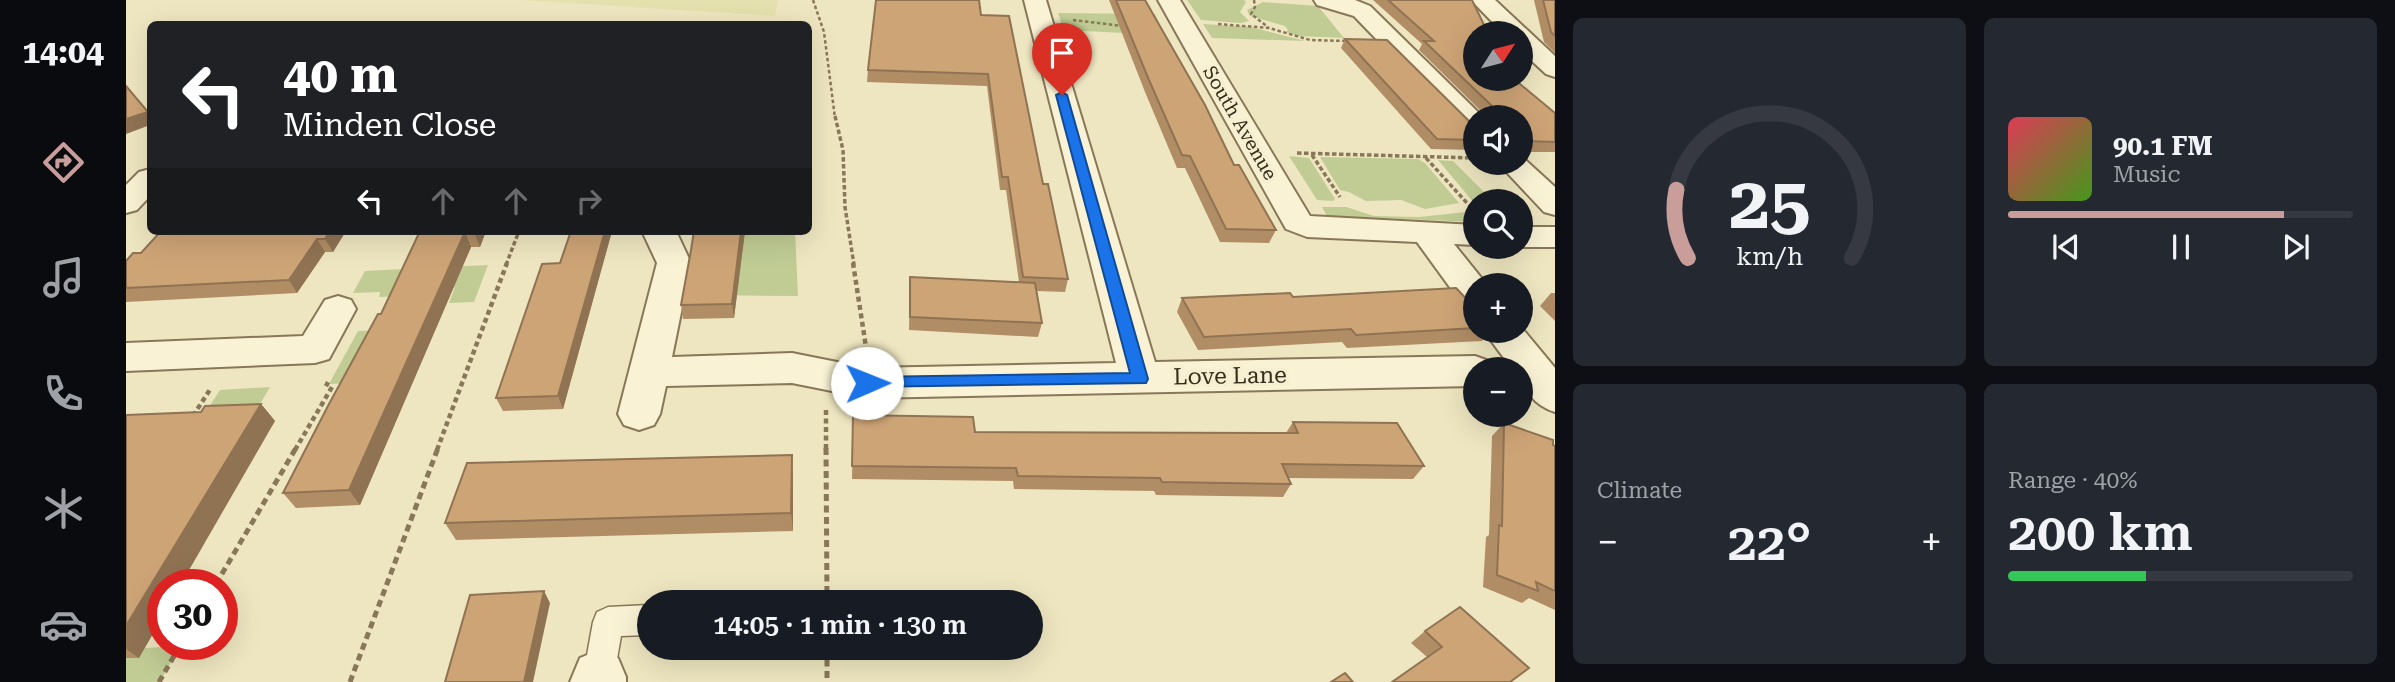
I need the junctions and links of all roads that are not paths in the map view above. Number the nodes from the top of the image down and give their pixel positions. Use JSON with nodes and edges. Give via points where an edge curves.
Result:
{"nodes":[{"id":1,"x":1482,"y":0,"type":"edge"},
{"id":2,"x":1336,"y":2,"type":"edge"},
{"id":3,"x":1038,"y":9,"type":"edge"},
{"id":4,"x":1179,"y":18,"type":"edge"},
{"id":5,"x":1504,"y":21,"type":"edge"},
{"id":6,"x":1533,"y":49,"type":"edge"},
{"id":7,"x":1555,"y":69,"type":"edge"},
{"id":8,"x":1463,"y":113,"type":"edge"},
{"id":9,"x":1525,"y":175,"type":"edge"},
{"id":10,"x":147,"y":181,"type":"edge"},
{"id":11,"x":126,"y":202,"type":"edge"},
{"id":12,"x":1555,"y":205,"type":"edge"},
{"id":13,"x":1463,"y":224,"type":"edge"},
{"id":14,"x":1427,"y":233,"type":"junction"},
{"id":15,"x":661,"y":235,"type":"edge"},
{"id":16,"x":1533,"y":237,"type":"edge"},
{"id":17,"x":1555,"y":237,"type":"edge"},
{"id":18,"x":1463,"y":280,"type":"edge"},
{"id":19,"x":338,"y":309,"type":"dead end"},
{"id":20,"x":1513,"y":343,"type":"edge"},
{"id":21,"x":126,"y":357,"type":"edge"},
{"id":22,"x":1463,"y":371,"type":"edge"},
{"id":23,"x":649,"y":372,"type":"junction"},
{"id":24,"x":1541,"y":376,"type":"edge"},
{"id":25,"x":1140,"y":379,"type":"junction"},
{"id":26,"x":639,"y":414,"type":"dead end"},
{"id":27,"x":637,"y":621,"type":"edge"},
{"id":28,"x":599,"y":680,"type":"edge"}],
"edges":[{"from":1,"to":5,"type":"street"},
{"from":2,"to":8,"type":"street","via":[[1362,11]]},
{"from":3,"to":25,"type":"street"},
{"from":4,"to":14,"type":"street","name":"South Avenue","via":[[1298,222],[1307,227],[1333,216]]},
{"from":6,"to":7,"type":"street"},
{"from":9,"to":12,"type":"street"},
{"from":10,"to":11,"type":"street"},
{"from":13,"to":14,"type":"street"},
{"from":14,"to":18,"type":"street"},
{"from":15,"to":23,"type":"street","via":[[674,263]]},
{"from":16,"to":17,"type":"street"},
{"from":19,"to":21,"type":"street","via":[[315,349]]},
{"from":20,"to":24,"type":"street"},
{"from":22,"to":25,"type":"street","name":"Love Lane"},
{"from":23,"to":25,"type":"street","name":"Love Lane","via":[[792,368],[867,383]]},
{"from":23,"to":26,"type":"street"},
{"from":27,"to":28,"type":"lane","via":[[608,622]]}]}
